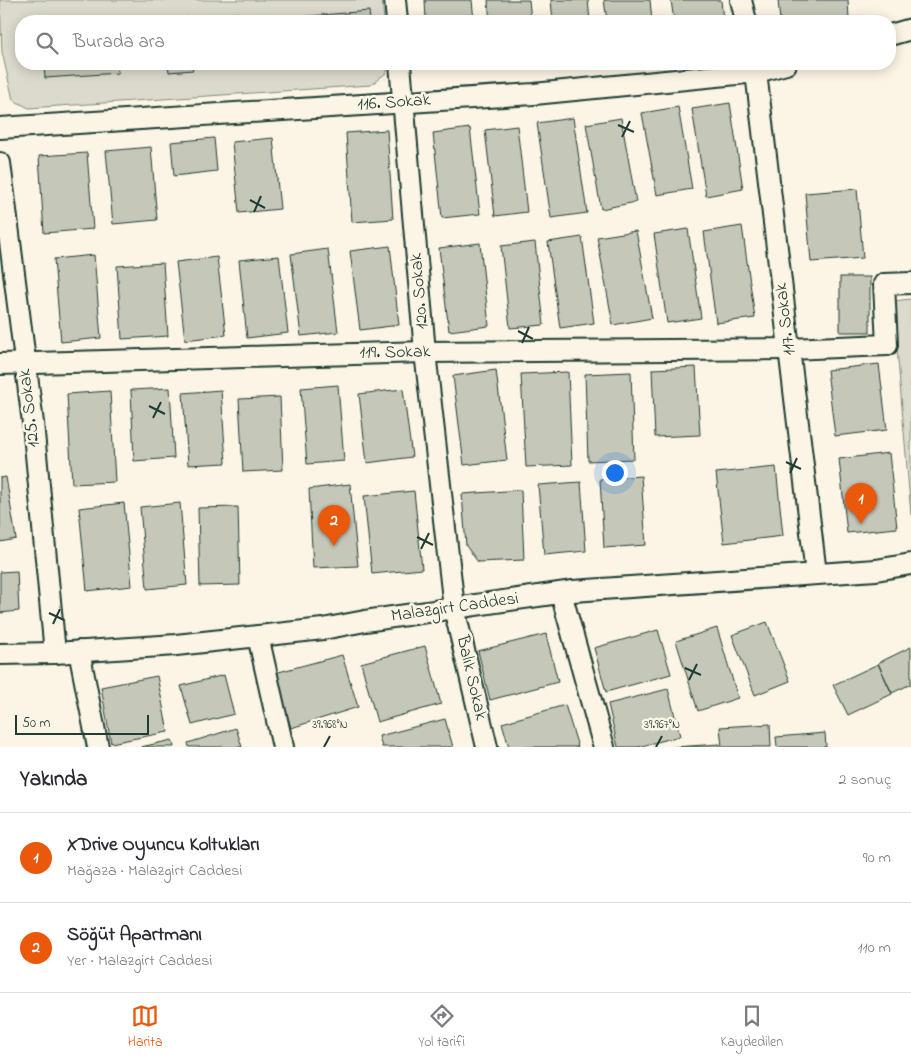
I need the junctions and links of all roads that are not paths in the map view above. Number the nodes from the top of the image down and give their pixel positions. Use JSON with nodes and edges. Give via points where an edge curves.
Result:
{"nodes":[{"id":1,"x":395,"y":0,"type":"edge"},
{"id":2,"x":741,"y":0,"type":"edge"},
{"id":3,"x":396,"y":15,"type":"edge"},
{"id":4,"x":745,"y":15,"type":"edge"},
{"id":5,"x":911,"y":28,"type":"edge"},
{"id":6,"x":896,"y":32,"type":"edge"},
{"id":7,"x":400,"y":70,"type":"edge"},
{"id":8,"x":739,"y":70,"type":"edge"},
{"id":9,"x":756,"y":70,"type":"edge"},
{"id":10,"x":403,"y":102,"type":"junction"},
{"id":11,"x":0,"y":128,"type":"edge"},
{"id":12,"x":0,"y":164,"type":"edge"},
{"id":13,"x":911,"y":283,"type":"edge"},
{"id":14,"x":789,"y":349,"type":"junction"},
{"id":15,"x":425,"y":352,"type":"junction"},
{"id":16,"x":25,"y":363,"type":"junction"},
{"id":17,"x":0,"y":364,"type":"edge"},
{"id":18,"x":911,"y":564,"type":"edge"},
{"id":19,"x":816,"y":574,"type":"junction"},
{"id":20,"x":561,"y":593,"type":"junction"},
{"id":21,"x":454,"y":608,"type":"junction"},
{"id":22,"x":258,"y":636,"type":"junction"},
{"id":23,"x":79,"y":650,"type":"junction"},
{"id":24,"x":55,"y":653,"type":"junction"},
{"id":25,"x":0,"y":654,"type":"edge"},
{"id":26,"x":98,"y":747,"type":"edge"},
{"id":27,"x":283,"y":747,"type":"edge"},
{"id":28,"x":487,"y":747,"type":"edge"},
{"id":29,"x":604,"y":747,"type":"edge"}],
"edges":[{"from":1,"to":3,"type":"street"},
{"from":2,"to":4,"type":"street"},
{"from":5,"to":6,"type":"street"},
{"from":7,"to":10,"type":"street","name":"120. Sokak"},
{"from":8,"to":10,"type":"street","name":"116. Sokak","via":[[534,94]]},
{"from":9,"to":14,"type":"street","name":"117. Sokak"},
{"from":10,"to":11,"type":"street","name":"116. Sokak"},
{"from":10,"to":15,"type":"street","name":"120. Sokak"},
{"from":12,"to":16,"type":"street","name":"125. Sokak"},
{"from":13,"to":14,"type":"street","name":"119. Sokak","via":[[884,284],[887,345]]},
{"from":14,"to":15,"type":"street","name":"119. Sokak"},
{"from":14,"to":19,"type":"street","name":"117. Sokak"},
{"from":15,"to":16,"type":"street","name":"119. Sokak"},
{"from":15,"to":21,"type":"street","name":"120. Sokak"},
{"from":16,"to":17,"type":"street","name":"119. Sokak"},
{"from":16,"to":24,"type":"street","name":"125. Sokak"},
{"from":18,"to":19,"type":"street","name":"Malazgirt Caddesi"},
{"from":19,"to":20,"type":"street","name":"Malazgirt Caddesi"},
{"from":20,"to":21,"type":"street","name":"Malazgirt Caddesi"},
{"from":20,"to":29,"type":"street"},
{"from":21,"to":22,"type":"street","name":"Malazgirt Caddesi"},
{"from":21,"to":28,"type":"street","name":"Balık Sokak"},
{"from":22,"to":23,"type":"street","name":"Malazgirt Caddesi","via":[[176,645]]},
{"from":22,"to":27,"type":"street"},
{"from":23,"to":24,"type":"street","name":"Malazgirt Caddesi"},
{"from":23,"to":26,"type":"street"},
{"from":24,"to":25,"type":"street","name":"Malazgirt Caddesi"}]}
